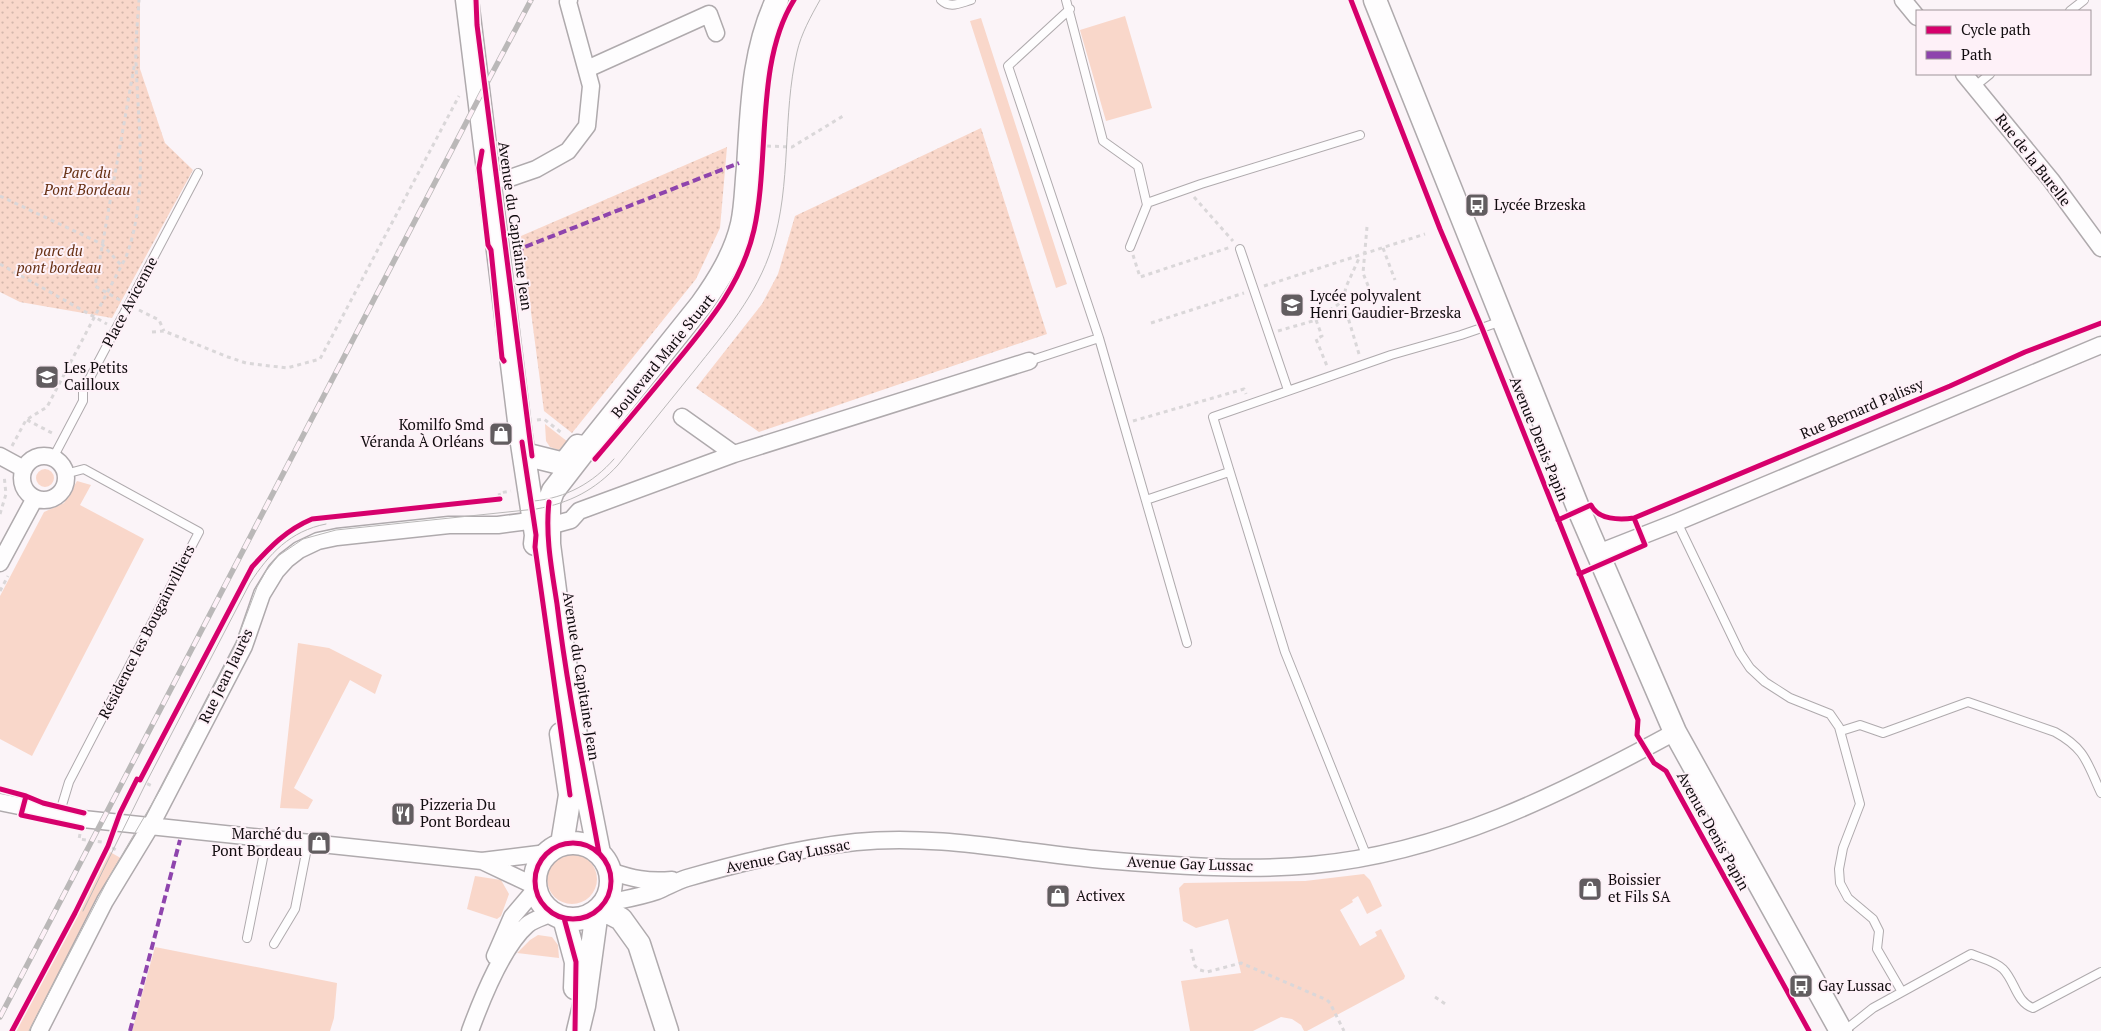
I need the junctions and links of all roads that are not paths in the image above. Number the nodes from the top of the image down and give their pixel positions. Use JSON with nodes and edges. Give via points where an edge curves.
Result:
{"nodes":[{"id":1,"x":468,"y":0,"type":"edge"},
{"id":2,"x":476,"y":0,"type":"edge"},
{"id":3,"x":569,"y":0,"type":"edge"},
{"id":4,"x":769,"y":0,"type":"edge"},
{"id":5,"x":777,"y":0,"type":"edge"},
{"id":6,"x":941,"y":0,"type":"edge"},
{"id":7,"x":971,"y":0,"type":"edge"},
{"id":8,"x":1066,"y":0,"type":"edge"},
{"id":9,"x":1375,"y":0,"type":"edge"},
{"id":10,"x":1903,"y":0,"type":"edge"},
{"id":11,"x":2084,"y":0,"type":"edge"},
{"id":12,"x":1070,"y":9,"type":"junction"},
{"id":13,"x":2071,"y":10,"type":"edge"},
{"id":14,"x":1916,"y":16,"type":"edge"},
{"id":15,"x":716,"y":33,"type":"dead end"},
{"id":16,"x":587,"y":68,"type":"junction"},
{"id":17,"x":1965,"y":75,"type":"edge"},
{"id":18,"x":1989,"y":75,"type":"edge"},
{"id":19,"x":1974,"y":86,"type":"junction"},
{"id":20,"x":1360,"y":135,"type":"dead end"},
{"id":21,"x":198,"y":173,"type":"dead end"},
{"id":22,"x":493,"y":180,"type":"junction"},
{"id":23,"x":1147,"y":203,"type":"junction"},
{"id":24,"x":1130,"y":246,"type":"road end"},
{"id":25,"x":2101,"y":248,"type":"edge"},
{"id":26,"x":1240,"y":249,"type":"dead end"},
{"id":27,"x":1504,"y":320,"type":"junction"},
{"id":28,"x":1099,"y":338,"type":"junction"},
{"id":29,"x":2101,"y":344,"type":"edge"},
{"id":30,"x":1029,"y":361,"type":"joint"},
{"id":31,"x":1288,"y":390,"type":"junction"},
{"id":32,"x":682,"y":417,"type":"dead end"},
{"id":33,"x":734,"y":454,"type":"junction"},
{"id":34,"x":532,"y":456,"type":"junction"},
{"id":35,"x":53,"y":458,"type":"junction"},
{"id":36,"x":4,"y":460,"type":"edge"},
{"id":37,"x":564,"y":464,"type":"junction"},
{"id":38,"x":24,"y":469,"type":"junction"},
{"id":39,"x":1230,"y":472,"type":"junction"},
{"id":40,"x":65,"y":474,"type":"junction"},
{"id":41,"x":35,"y":498,"type":"junction"},
{"id":42,"x":1146,"y":500,"type":"junction"},
{"id":43,"x":543,"y":512,"type":"junction"},
{"id":44,"x":1677,"y":522,"type":"junction"},
{"id":45,"x":1598,"y":553,"type":"junction"},
{"id":46,"x":0,"y":563,"type":"edge"},
{"id":47,"x":1187,"y":643,"type":"dead end"},
{"id":48,"x":1841,"y":731,"type":"junction"},
{"id":49,"x":1675,"y":732,"type":"junction"},
{"id":50,"x":2101,"y":793,"type":"edge"},
{"id":51,"x":0,"y":802,"type":"edge"},
{"id":52,"x":59,"y":815,"type":"junction"},
{"id":53,"x":150,"y":827,"type":"junction"},
{"id":54,"x":267,"y":838,"type":"junction"},
{"id":55,"x":308,"y":843,"type":"junction"},
{"id":56,"x":554,"y":849,"type":"junction"},
{"id":57,"x":1367,"y":857,"type":"junction"},
{"id":58,"x":482,"y":861,"type":"junction"},
{"id":59,"x":604,"y":862,"type":"junction"},
{"id":60,"x":684,"y":878,"type":"junction"},
{"id":61,"x":535,"y":888,"type":"junction"},
{"id":62,"x":600,"y":908,"type":"junction"},
{"id":63,"x":558,"y":916,"type":"junction"},
{"id":64,"x":247,"y":938,"type":"dead end"},
{"id":65,"x":274,"y":944,"type":"dead end"},
{"id":66,"x":2101,"y":972,"type":"edge"},
{"id":67,"x":492,"y":978,"type":"junction"},
{"id":68,"x":1902,"y":992,"type":"junction"},
{"id":69,"x":39,"y":1031,"type":"edge"},
{"id":70,"x":470,"y":1031,"type":"edge"},
{"id":71,"x":576,"y":1031,"type":"edge"},
{"id":72,"x":667,"y":1031,"type":"edge"},
{"id":73,"x":1842,"y":1031,"type":"edge"}],
"edges":[{"from":1,"to":22,"type":"main road","name":"Avenue du Capitaine Jean"},
{"from":2,"to":22,"type":"main road","name":"Avenue du Capitaine Jean"},
{"from":3,"to":16,"type":"street"},
{"from":4,"to":37,"type":"main road","via":[[754,34],[746,74],[735,208],[727,242],[710,278],[691,304]]},
{"from":5,"to":43,"type":"main road","name":"Boulevard Marie Stuart","via":[[764,31],[754,73],[742,224],[733,251],[701,305],[568,471]]},
{"from":6,"to":7,"type":"lane","via":[[952,6]]},
{"from":8,"to":12,"type":"lane"},
{"from":9,"to":27,"type":"main road","name":"Avenue Denis Papin"},
{"from":10,"to":14,"type":"street"},
{"from":11,"to":13,"type":"lane"},
{"from":12,"to":23,"type":"lane","via":[[1103,141],[1138,166]]},
{"from":12,"to":28,"type":"lane","via":[[1008,66]]},
{"from":15,"to":16,"type":"street","via":[[709,14]]},
{"from":16,"to":22,"type":"street","via":[[592,86],[587,126],[568,151],[536,169]]},
{"from":17,"to":19,"type":"street","name":"Rue de la Burelle"},
{"from":18,"to":19,"type":"lane"},
{"from":19,"to":25,"type":"street","name":"Rue de la Burelle","via":[[2051,180]]},
{"from":20,"to":23,"type":"lane"},
{"from":21,"to":35,"type":"lane","name":"Place Avicenne","via":[[83,391],[83,401]]},
{"from":22,"to":34,"type":"main road","name":"Avenue du Capitaine Jean"},
{"from":22,"to":43,"type":"main road","name":"Avenue du Capitaine Jean","via":[[521,437]]},
{"from":23,"to":24,"type":"lane"},
{"from":26,"to":31,"type":"lane"},
{"from":27,"to":31,"type":"lane"},
{"from":27,"to":45,"type":"main road","name":"Avenue Denis Papin"},
{"from":28,"to":30,"type":"lane"},
{"from":28,"to":42,"type":"lane"},
{"from":29,"to":44,"type":"street"},
{"from":30,"to":33,"type":"street","name":"Rue Jean Jaurès"},
{"from":31,"to":39,"type":"lane","via":[[1213,417]]},
{"from":32,"to":33,"type":"street"},
{"from":33,"to":43,"type":"street","name":"Rue Jean Jaurès","via":[[579,510],[571,520]]},
{"from":34,"to":37,"type":"main road"},
{"from":34,"to":43,"type":"main road","name":"Avenue du Capitaine Jean"},
{"from":35,"to":38,"type":"street","via":[[33,459]]},
{"from":35,"to":40,"type":"street"},
{"from":36,"to":38,"type":"street"},
{"from":37,"to":43,"type":"main road"},
{"from":38,"to":41,"type":"street","via":[[22,482]]},
{"from":39,"to":42,"type":"lane"},
{"from":39,"to":57,"type":"lane","via":[[1285,652]]},
{"from":40,"to":41,"type":"street","via":[[64,487],[54,497]]},
{"from":40,"to":52,"type":"lane","name":"Résidence les Bougainvilliers","via":[[84,469],[199,532],[68,782]]},
{"from":41,"to":46,"type":"street"},
{"from":42,"to":47,"type":"lane"},
{"from":43,"to":53,"type":"street","name":"Rue Jean Jaurès","via":[[498,524],[449,525],[337,537],[312,544],[286,560],[262,594],[244,646]]},
{"from":43,"to":56,"type":"main road","name":"Avenue du Capitaine Jean","via":[[534,547],[570,795]]},
{"from":43,"to":59,"type":"main road","name":"Avenue du Capitaine Jean","via":[[577,742]]},
{"from":44,"to":45,"type":"street"},
{"from":44,"to":48,"type":"lane","via":[[1750,668],[1776,690],[1830,714]]},
{"from":45,"to":49,"type":"main road","name":"Avenue Denis Papin"},
{"from":48,"to":50,"type":"lane","via":[[1860,725],[1883,733],[1968,702],[2055,732],[2069,740],[2079,748]]},
{"from":48,"to":68,"type":"lane","via":[[1860,804],[1843,848],[1840,884],[1848,898],[1873,919],[1879,932],[1877,949]]},
{"from":49,"to":57,"type":"street","name":"Avenue Gay Lussac","via":[[1564,790],[1482,826]]},
{"from":49,"to":73,"type":"main road","name":"Avenue Denis Papin"},
{"from":51,"to":52,"type":"street"},
{"from":52,"to":53,"type":"street"},
{"from":53,"to":54,"type":"street"},
{"from":53,"to":69,"type":"street","name":"Rue Jean Jaurès","via":[[105,901]]},
{"from":54,"to":55,"type":"street"},
{"from":54,"to":64,"type":"lane"},
{"from":55,"to":58,"type":"street"},
{"from":55,"to":65,"type":"lane","via":[[295,909]]},
{"from":56,"to":58,"type":"street"},
{"from":56,"to":59,"type":"main road","via":[[575,843],[588,846]]},
{"from":56,"to":61,"type":"main road","via":[[539,863]]},
{"from":57,"to":60,"type":"street","name":"Avenue Gay Lussac","via":[[1312,865],[1184,865],[890,840],[777,854]]},
{"from":58,"to":61,"type":"street"},
{"from":59,"to":60,"type":"street","name":"Avenue Gay Lussac","via":[[633,880]]},
{"from":59,"to":62,"type":"main road","via":[[611,883]]},
{"from":60,"to":62,"type":"street","name":"Avenue Gay Lussac","via":[[656,891]]},
{"from":61,"to":63,"type":"main road","via":[[544,907]]},
{"from":61,"to":67,"type":"street","via":[[512,917],[495,956]]},
{"from":62,"to":63,"type":"main road","via":[[581,918]]},
{"from":62,"to":71,"type":"main road","via":[[584,1006]]},
{"from":62,"to":72,"type":"main road","via":[[621,919],[639,944]]},
{"from":63,"to":67,"type":"street","via":[[528,924]]},
{"from":63,"to":71,"type":"main road","via":[[576,962]]},
{"from":66,"to":68,"type":"lane","via":[[2033,1008],[2024,1005],[2004,970],[1971,954]]},
{"from":67,"to":70,"type":"street"},
{"from":68,"to":73,"type":"lane"}]}
